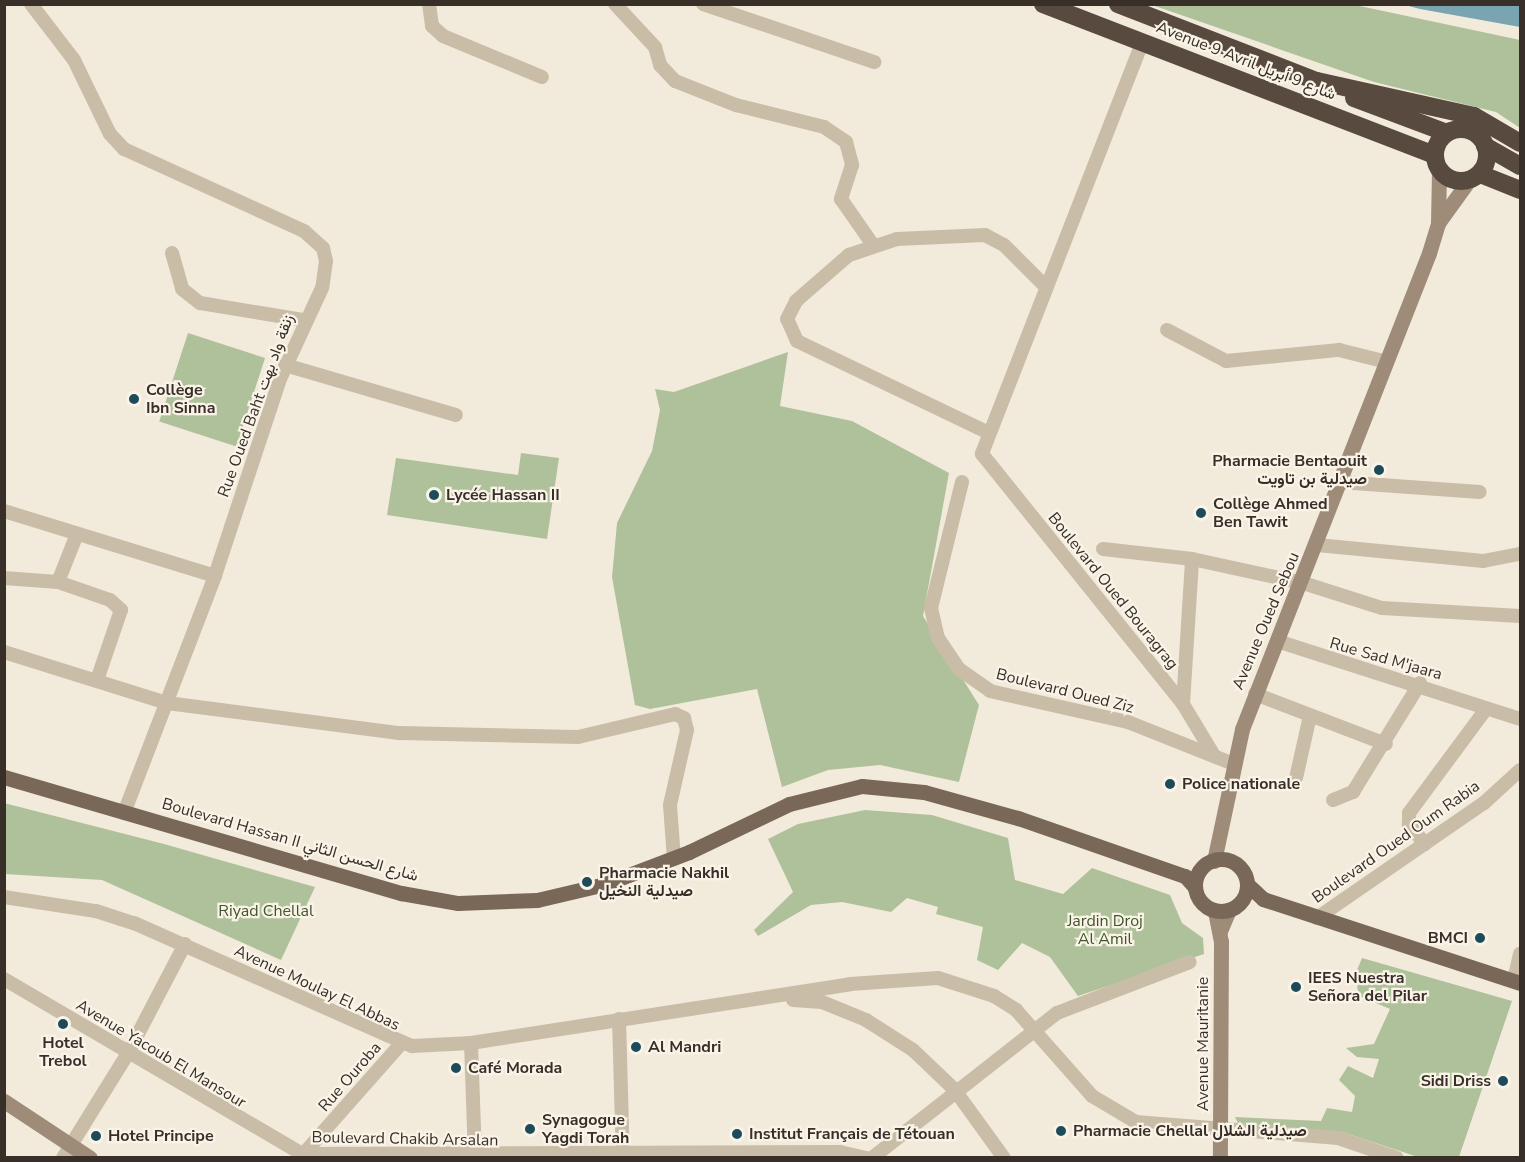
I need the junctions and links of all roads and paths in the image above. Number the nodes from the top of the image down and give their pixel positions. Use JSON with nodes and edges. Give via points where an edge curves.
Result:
{"nodes":[{"id":1,"x":31,"y":4,"type":"edge"},
{"id":2,"x":429,"y":4,"type":"edge"},
{"id":3,"x":615,"y":4,"type":"edge"},
{"id":4,"x":703,"y":4,"type":"edge"},
{"id":5,"x":1042,"y":4,"type":"edge"},
{"id":6,"x":1118,"y":4,"type":"edge"},
{"id":7,"x":1142,"y":43,"type":"junction"},
{"id":8,"x":874,"y":62,"type":"dead end"},
{"id":9,"x":542,"y":77,"type":"dead end"},
{"id":10,"x":1317,"y":81,"type":"junction"},
{"id":11,"x":1448,"y":133,"type":"junction"},
{"id":12,"x":1521,"y":144,"type":"edge"},
{"id":13,"x":1485,"y":146,"type":"junction"},
{"id":14,"x":1437,"y":163,"type":"junction"},
{"id":15,"x":1521,"y":166,"type":"edge"},
{"id":16,"x":1474,"y":177,"type":"junction"},
{"id":17,"x":1521,"y":190,"type":"edge"},
{"id":18,"x":1438,"y":223,"type":"junction"},
{"id":19,"x":873,"y":245,"type":"junction"},
{"id":20,"x":172,"y":253,"type":"dead end"},
{"id":21,"x":1045,"y":285,"type":"junction"},
{"id":22,"x":303,"y":320,"type":"junction"},
{"id":23,"x":1167,"y":330,"type":"dead end"},
{"id":24,"x":1387,"y":362,"type":"junction"},
{"id":25,"x":285,"y":365,"type":"junction"},
{"id":26,"x":456,"y":416,"type":"dead end"},
{"id":27,"x":988,"y":433,"type":"junction"},
{"id":28,"x":962,"y":482,"type":"dead end"},
{"id":29,"x":1339,"y":482,"type":"junction"},
{"id":30,"x":1480,"y":492,"type":"dead end"},
{"id":31,"x":4,"y":511,"type":"edge"},
{"id":32,"x":77,"y":534,"type":"junction"},
{"id":33,"x":1317,"y":545,"type":"junction"},
{"id":34,"x":1103,"y":549,"type":"dead end"},
{"id":35,"x":1521,"y":554,"type":"edge"},
{"id":36,"x":1192,"y":560,"type":"junction"},
{"id":37,"x":215,"y":576,"type":"junction"},
{"id":38,"x":4,"y":578,"type":"edge"},
{"id":39,"x":58,"y":582,"type":"junction"},
{"id":40,"x":1303,"y":583,"type":"junction"},
{"id":41,"x":1521,"y":616,"type":"edge"},
{"id":42,"x":1278,"y":641,"type":"junction"},
{"id":43,"x":4,"y":652,"type":"edge"},
{"id":44,"x":97,"y":680,"type":"junction"},
{"id":45,"x":1420,"y":683,"type":"junction"},
{"id":46,"x":1255,"y":694,"type":"junction"},
{"id":47,"x":167,"y":703,"type":"junction"},
{"id":48,"x":1183,"y":705,"type":"junction"},
{"id":49,"x":1486,"y":709,"type":"junction"},
{"id":50,"x":1310,"y":716,"type":"junction"},
{"id":51,"x":1521,"y":719,"type":"edge"},
{"id":52,"x":1386,"y":744,"type":"junction"},
{"id":53,"x":1213,"y":753,"type":"junction"},
{"id":54,"x":1231,"y":763,"type":"junction"},
{"id":55,"x":1521,"y":770,"type":"edge"},
{"id":56,"x":4,"y":777,"type":"edge"},
{"id":57,"x":1296,"y":778,"type":"dead end"},
{"id":58,"x":1333,"y":800,"type":"dead end"},
{"id":59,"x":124,"y":813,"type":"junction"},
{"id":60,"x":1425,"y":844,"type":"junction"},
{"id":61,"x":674,"y":859,"type":"junction"},
{"id":62,"x":1220,"y":860,"type":"junction"},
{"id":63,"x":1193,"y":879,"type":"junction"},
{"id":64,"x":1247,"y":884,"type":"junction"},
{"id":65,"x":4,"y":897,"type":"edge"},
{"id":66,"x":1263,"y":899,"type":"junction"},
{"id":67,"x":1228,"y":908,"type":"junction"},
{"id":68,"x":1317,"y":918,"type":"junction"},
{"id":69,"x":185,"y":944,"type":"junction"},
{"id":70,"x":1521,"y":954,"type":"edge"},
{"id":71,"x":1190,"y":962,"type":"dead end"},
{"id":72,"x":4,"y":979,"type":"edge"},
{"id":73,"x":1517,"y":981,"type":"edge"},
{"id":74,"x":766,"y":999,"type":"junction"},
{"id":75,"x":619,"y":1019,"type":"junction"},
{"id":76,"x":1034,"y":1028,"type":"junction"},
{"id":77,"x":471,"y":1043,"type":"junction"},
{"id":78,"x":400,"y":1045,"type":"junction"},
{"id":79,"x":128,"y":1053,"type":"junction"},
{"id":80,"x":954,"y":1089,"type":"junction"},
{"id":81,"x":4,"y":1101,"type":"edge"},
{"id":82,"x":1221,"y":1128,"type":"junction"},
{"id":83,"x":67,"y":1151,"type":"edge"},
{"id":84,"x":748,"y":1155,"type":"edge"},
{"id":85,"x":301,"y":1156,"type":"edge"},
{"id":86,"x":622,"y":1156,"type":"edge"},
{"id":87,"x":475,"y":1157,"type":"edge"},
{"id":88,"x":90,"y":1158,"type":"edge"},
{"id":89,"x":867,"y":1158,"type":"edge"},
{"id":90,"x":872,"y":1158,"type":"edge"},
{"id":91,"x":1005,"y":1158,"type":"edge"},
{"id":92,"x":1220,"y":1158,"type":"edge"},
{"id":93,"x":1397,"y":1158,"type":"edge"}],
"edges":[{"from":1,"to":22,"type":"street","name":"Rue Oued Baht زنقة واد بهت","via":[[74,60],[104,125],[124,149],[226,192],[304,231],[323,248],[326,274]]},
{"from":2,"to":9,"type":"street","via":[[432,26],[443,36]]},
{"from":3,"to":19,"type":"street","via":[[655,47],[660,65],[675,81],[736,105],[824,127],[846,142],[852,165],[841,199]]},
{"from":4,"to":8,"type":"street"},
{"from":5,"to":7,"type":"highway","name":"Avenue 9 Avril شارع 9 أبريل"},
{"from":6,"to":10,"type":"highway","name":"Avenue 9 Avril شارع 9 أبريل"},
{"from":7,"to":14,"type":"highway","name":"Avenue 9 Avril شارع 9 أبريل"},
{"from":7,"to":21,"type":"street"},
{"from":10,"to":11,"type":"highway"},
{"from":10,"to":12,"type":"highway","name":"Avenue 9 Avril شارع 9 أبريل","via":[[1464,113]]},
{"from":11,"to":13,"type":"highway","via":[[1469,131]]},
{"from":11,"to":14,"type":"highway"},
{"from":13,"to":15,"type":"highway"},
{"from":13,"to":16,"type":"highway"},
{"from":14,"to":16,"type":"highway","via":[[1456,181]]},
{"from":14,"to":18,"type":"street","name":"Avenue Oued Sebou"},
{"from":16,"to":17,"type":"highway"},
{"from":16,"to":18,"type":"street","name":"Avenue Oued Sebou"},
{"from":18,"to":24,"type":"street","name":"Avenue Oued Sebou"},
{"from":19,"to":21,"type":"street","via":[[934,235],[985,235],[1004,244]]},
{"from":19,"to":27,"type":"street","via":[[849,255],[796,301],[787,327],[797,341]]},
{"from":20,"to":22,"type":"street","via":[[182,289],[200,303]]},
{"from":21,"to":27,"type":"street"},
{"from":22,"to":25,"type":"street","name":"Rue Oued Baht زنقة واد بهت"},
{"from":23,"to":24,"type":"street","via":[[1226,361],[1339,350]]},
{"from":24,"to":29,"type":"street","name":"Avenue Oued Sebou"},
{"from":25,"to":26,"type":"street"},
{"from":25,"to":37,"type":"street","name":"Rue Oued Baht زنقة واد بهت"},
{"from":27,"to":48,"type":"street","name":"Boulevard Oued Bouragrag","via":[[982,454]]},
{"from":28,"to":53,"type":"street","name":"Boulevard Oued Ziz","via":[[932,608],[946,654],[972,682],[990,691],[1128,723]]},
{"from":29,"to":30,"type":"street"},
{"from":29,"to":33,"type":"street","name":"Avenue Oued Sebou"},
{"from":31,"to":32,"type":"street"},
{"from":32,"to":37,"type":"street"},
{"from":32,"to":39,"type":"street"},
{"from":33,"to":35,"type":"street","via":[[1483,561]]},
{"from":33,"to":40,"type":"street","name":"Avenue Oued Sebou"},
{"from":34,"to":36,"type":"street"},
{"from":36,"to":40,"type":"street"},
{"from":36,"to":48,"type":"street"},
{"from":37,"to":47,"type":"street","name":"Rue Oued Baht زنقة واد بهت"},
{"from":38,"to":39,"type":"street"},
{"from":39,"to":44,"type":"street","via":[[110,600],[121,610]]},
{"from":40,"to":41,"type":"street","via":[[1382,608]]},
{"from":40,"to":42,"type":"street","name":"Avenue Oued Sebou"},
{"from":42,"to":45,"type":"street","name":"Rue Sad M'jaara","via":[[1322,659]]},
{"from":42,"to":46,"type":"street","name":"Avenue Oued Sebou"},
{"from":43,"to":44,"type":"street"},
{"from":44,"to":47,"type":"street"},
{"from":45,"to":49,"type":"street","name":"Rue Sad M'jaara"},
{"from":45,"to":52,"type":"street"},
{"from":46,"to":50,"type":"street"},
{"from":46,"to":54,"type":"street","name":"Avenue Oued Sebou"},
{"from":47,"to":59,"type":"street","name":"Rue Oued Baht زنقة واد بهت"},
{"from":47,"to":61,"type":"street","via":[[399,733],[556,737],[675,714],[684,718],[687,730],[670,805]]},
{"from":48,"to":53,"type":"street","name":"Boulevard Oued Bouragrag"},
{"from":49,"to":51,"type":"street","name":"Rue Sad M'jaara"},
{"from":49,"to":60,"type":"street","via":[[1409,813],[1409,824]]},
{"from":50,"to":52,"type":"street"},
{"from":50,"to":57,"type":"street"},
{"from":52,"to":58,"type":"street","via":[[1353,792]]},
{"from":53,"to":54,"type":"street","name":"Boulevard Oued Ziz"},
{"from":54,"to":62,"type":"street","name":"Avenue Oued Sebou"},
{"from":55,"to":60,"type":"street","name":"Boulevard Oued Oum Rabia","via":[[1484,803]]},
{"from":56,"to":59,"type":"main road","name":"Boulevard Hassan II شارع الحسن الثاني"},
{"from":59,"to":61,"type":"main road","name":"Boulevard Hassan II شارع الحسن الثاني","via":[[401,893],[458,903],[537,900],[605,884]]},
{"from":60,"to":68,"type":"street","name":"Boulevard Oued Oum Rabia"},
{"from":61,"to":63,"type":"main road","name":"Boulevard Hassan II شارع الحسن الثاني","via":[[789,804],[872,786],[924,792],[1018,818]]},
{"from":62,"to":63,"type":"main road"},
{"from":62,"to":64,"type":"main road","via":[[1237,865]]},
{"from":63,"to":67,"type":"main road","via":[[1201,902]]},
{"from":64,"to":66,"type":"main road"},
{"from":64,"to":67,"type":"main road"},
{"from":65,"to":69,"type":"street","name":"Avenue Moulay El Abbas","via":[[96,911]]},
{"from":66,"to":67,"type":"main road"},
{"from":66,"to":68,"type":"main road"},
{"from":67,"to":82,"type":"street","name":"Avenue Mauritanie","via":[[1220,931]]},
{"from":68,"to":73,"type":"main road"},
{"from":69,"to":78,"type":"street","name":"Avenue Moulay El Abbas"},
{"from":69,"to":79,"type":"street"},
{"from":70,"to":73,"type":"street"},
{"from":71,"to":76,"type":"street","via":[[1077,1004]]},
{"from":72,"to":79,"type":"street","name":"Avenue Yacoub El Mansour"},
{"from":74,"to":75,"type":"street","name":"Avenue Moulay El Abbas"},
{"from":74,"to":76,"type":"street","via":[[850,984],[938,978],[994,996]]},
{"from":74,"to":80,"type":"street","via":[[822,1002],[866,1020],[913,1050]]},
{"from":75,"to":77,"type":"street","name":"Avenue Moulay El Abbas"},
{"from":75,"to":86,"type":"street"},
{"from":76,"to":80,"type":"street"},
{"from":76,"to":82,"type":"street","via":[[1092,1095],[1122,1117],[1155,1126]]},
{"from":77,"to":78,"type":"street","name":"Avenue Moulay El Abbas"},
{"from":77,"to":87,"type":"street"},
{"from":78,"to":85,"type":"street","name":"Rue Ouroba"},
{"from":79,"to":83,"type":"street"},
{"from":79,"to":85,"type":"street","name":"Avenue Yacoub El Mansour"},
{"from":80,"to":90,"type":"street"},
{"from":80,"to":91,"type":"street"},
{"from":81,"to":83,"type":"street"},
{"from":82,"to":92,"type":"street","name":"Avenue Mauritanie"},
{"from":82,"to":93,"type":"street","via":[[1338,1138]]},
{"from":83,"to":88,"type":"street"},
{"from":84,"to":86,"type":"street","name":"Boulevard Chakib Arsalan"},
{"from":84,"to":89,"type":"street","name":"Boulevard Chakib Arsalan","via":[[840,1152]]},
{"from":85,"to":87,"type":"street","name":"Boulevard Chakib Arsalan"},
{"from":86,"to":87,"type":"street","name":"Boulevard Chakib Arsalan"}]}
